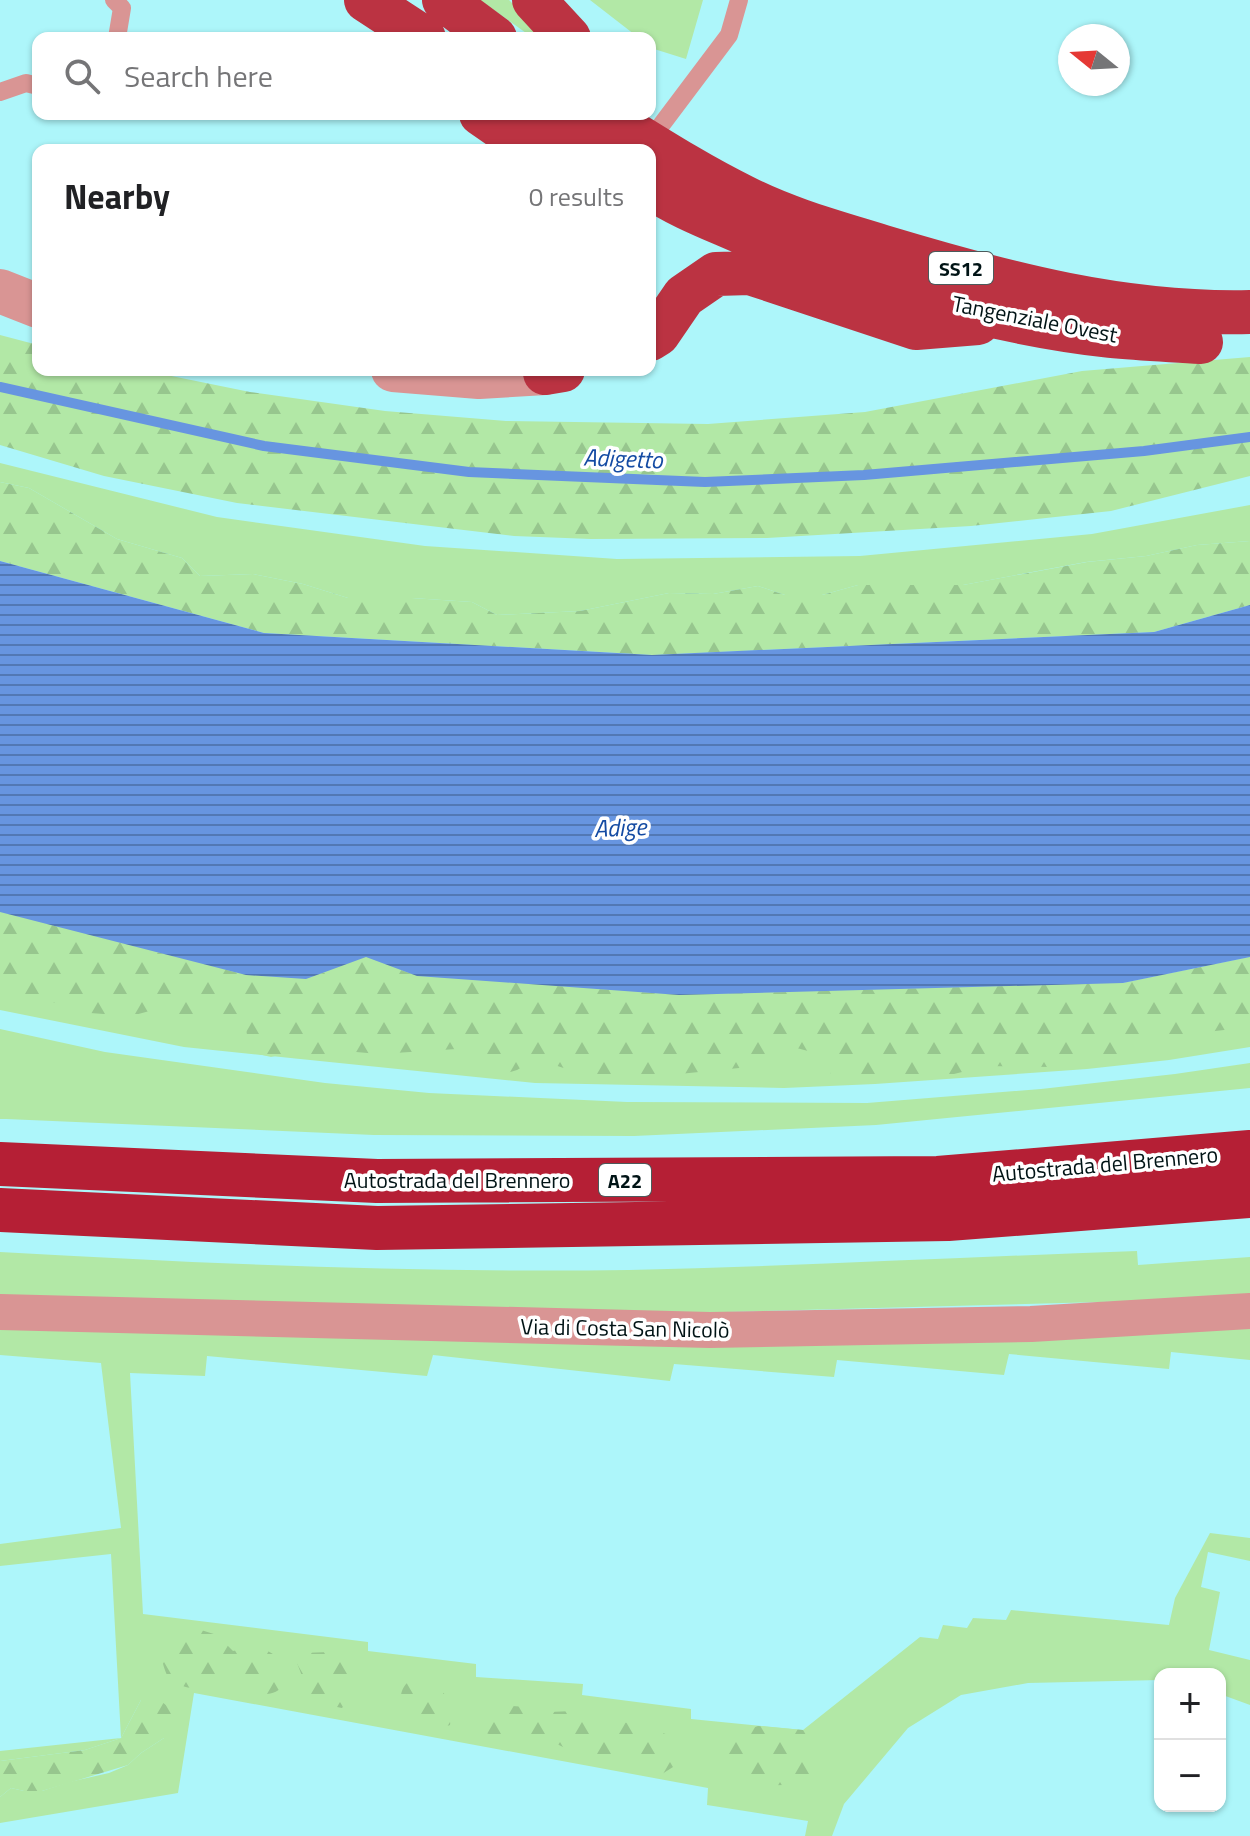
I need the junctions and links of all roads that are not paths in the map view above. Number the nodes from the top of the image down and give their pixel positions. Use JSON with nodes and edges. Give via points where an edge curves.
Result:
{"nodes":[{"id":1,"x":114,"y":0,"type":"edge"},
{"id":2,"x":444,"y":0,"type":"edge"},
{"id":3,"x":534,"y":0,"type":"edge"},
{"id":4,"x":739,"y":0,"type":"edge"},
{"id":5,"x":376,"y":13,"type":"edge"},
{"id":6,"x":118,"y":32,"type":"edge"},
{"id":7,"x":412,"y":32,"type":"edge"},
{"id":8,"x":487,"y":32,"type":"edge"},
{"id":9,"x":563,"y":32,"type":"edge"},
{"id":10,"x":32,"y":84,"type":"edge"},
{"id":11,"x":0,"y":92,"type":"edge"},
{"id":12,"x":656,"y":114,"type":"edge"},
{"id":13,"x":490,"y":120,"type":"edge"},
{"id":14,"x":548,"y":120,"type":"edge"},
{"id":15,"x":612,"y":120,"type":"edge"},
{"id":16,"x":648,"y":123,"type":"edge"},
{"id":17,"x":524,"y":144,"type":"edge"},
{"id":18,"x":584,"y":144,"type":"edge"},
{"id":19,"x":651,"y":144,"type":"edge"},
{"id":20,"x":656,"y":147,"type":"edge"},
{"id":21,"x":688,"y":167,"type":"junction"},
{"id":22,"x":656,"y":191,"type":"edge"},
{"id":23,"x":0,"y":291,"type":"edge"},
{"id":24,"x":32,"y":304,"type":"edge"},
{"id":25,"x":1250,"y":312,"type":"edge"},
{"id":26,"x":1013,"y":320,"type":"junction"},
{"id":27,"x":656,"y":335,"type":"edge"},
{"id":28,"x":1250,"y":342,"type":"edge"},
{"id":29,"x":467,"y":376,"type":"edge"},
{"id":30,"x":491,"y":376,"type":"edge"},
{"id":31,"x":1250,"y":1152,"type":"edge"},
{"id":32,"x":0,"y":1164,"type":"edge"},
{"id":33,"x":1250,"y":1196,"type":"edge"},
{"id":34,"x":0,"y":1210,"type":"edge"},
{"id":35,"x":1250,"y":1311,"type":"edge"},
{"id":36,"x":0,"y":1312,"type":"edge"}],
"edges":[{"from":1,"to":6,"type":"lane","via":[[122,8]]},
{"from":2,"to":8,"type":"highway"},
{"from":3,"to":9,"type":"highway"},
{"from":4,"to":12,"type":"lane","via":[[729,35]]},
{"from":5,"to":7,"type":"highway"},
{"from":10,"to":11,"type":"lane"},
{"from":13,"to":17,"type":"highway"},
{"from":14,"to":18,"type":"highway"},
{"from":15,"to":19,"type":"highway","name":"Tangenziale Ovest","number":"SS12"},
{"from":16,"to":21,"type":"highway"},
{"from":20,"to":21,"type":"highway","name":"Tangenziale Ovest","number":"SS12"},
{"from":21,"to":25,"type":"highway","name":"Tangenziale Ovest","number":"SS12","via":[[805,223],[1023,285],[1111,304]]},
{"from":22,"to":26,"type":"highway","name":"Tangenziale Ovest","number":"SS12","via":[[800,257]]},
{"from":23,"to":24,"type":"street"},
{"from":26,"to":27,"type":"highway","via":[[916,328],[750,273],[716,274],[684,296]]},
{"from":26,"to":28,"type":"highway","name":"Tangenziale Ovest","number":"SS12","via":[[1110,336]]},
{"from":29,"to":30,"type":"street"},
{"from":31,"to":32,"type":"highway","name":"Autostrada del Brennero","number":"A22","via":[[922,1178],[377,1181]]},
{"from":33,"to":34,"type":"highway","name":"Autostrada del Brennero","number":"A22","via":[[948,1219],[377,1228]]},
{"from":35,"to":36,"type":"street","name":"Via di Costa San Nicolò","via":[[1031,1324],[710,1330]]}]}
